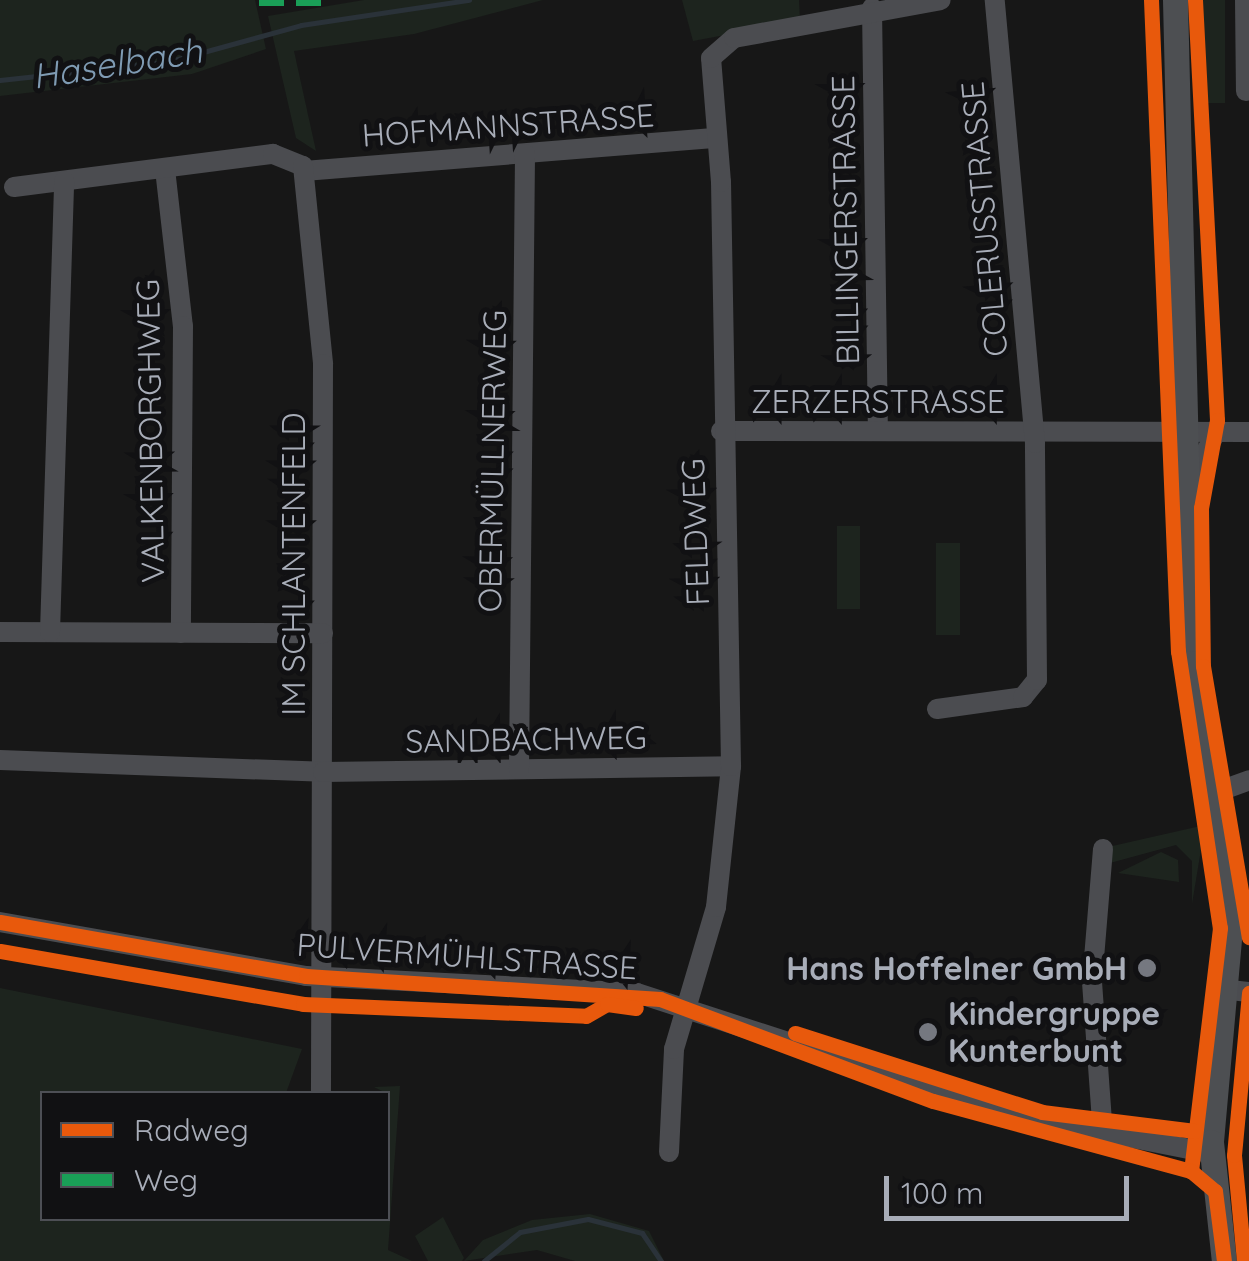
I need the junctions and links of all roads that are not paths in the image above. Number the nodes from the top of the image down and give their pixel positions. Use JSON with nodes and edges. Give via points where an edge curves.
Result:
{"nodes":[{"id":1,"x":941,"y":0,"type":"edge"},
{"id":2,"x":995,"y":0,"type":"edge"},
{"id":3,"x":1175,"y":0,"type":"edge"},
{"id":4,"x":1245,"y":0,"type":"edge"},
{"id":5,"x":872,"y":8,"type":"junction"},
{"id":6,"x":1246,"y":91,"type":"dead end"},
{"id":7,"x":717,"y":138,"type":"junction"},
{"id":8,"x":525,"y":154,"type":"junction"},
{"id":9,"x":299,"y":164,"type":"junction"},
{"id":10,"x":165,"y":169,"type":"junction"},
{"id":11,"x":64,"y":181,"type":"junction"},
{"id":12,"x":14,"y":187,"type":"dead end"},
{"id":13,"x":721,"y":431,"type":"junction"},
{"id":14,"x":878,"y":431,"type":"junction"},
{"id":15,"x":1034,"y":432,"type":"junction"},
{"id":16,"x":1188,"y":432,"type":"junction"},
{"id":17,"x":1216,"y":432,"type":"junction"},
{"id":18,"x":1249,"y":432,"type":"edge"},
{"id":19,"x":1188,"y":487,"type":"junction"},
{"id":20,"x":0,"y":632,"type":"edge"},
{"id":21,"x":50,"y":632,"type":"junction"},
{"id":22,"x":181,"y":632,"type":"junction"},
{"id":23,"x":322,"y":633,"type":"junction"},
{"id":24,"x":937,"y":709,"type":"dead end"},
{"id":25,"x":0,"y":760,"type":"edge"},
{"id":26,"x":731,"y":766,"type":"junction"},
{"id":27,"x":518,"y":769,"type":"junction"},
{"id":28,"x":323,"y":772,"type":"junction"},
{"id":29,"x":1249,"y":780,"type":"edge"},
{"id":30,"x":1214,"y":793,"type":"junction"},
{"id":31,"x":1102,"y":848,"type":"dead end"},
{"id":32,"x":0,"y":922,"type":"edge"},
{"id":33,"x":324,"y":978,"type":"junction"},
{"id":34,"x":1240,"y":991,"type":"edge"},
{"id":35,"x":690,"y":1008,"type":"junction"},
{"id":36,"x":320,"y":1091,"type":"edge"},
{"id":37,"x":1103,"y":1134,"type":"junction"},
{"id":38,"x":669,"y":1152,"type":"dead end"},
{"id":39,"x":1215,"y":1154,"type":"junction"},
{"id":40,"x":1224,"y":1261,"type":"edge"}],
"edges":[{"from":1,"to":5,"type":"street"},
{"from":2,"to":15,"type":"street","name":"COLERUSSTRASSE"},
{"from":3,"to":16,"type":"main road"},
{"from":4,"to":6,"type":"street"},
{"from":5,"to":7,"type":"street","name":"FELDWEG","via":[[716,50]]},
{"from":5,"to":14,"type":"street","name":"BILLINGERSTRASSE"},
{"from":7,"to":8,"type":"street","name":"HOFMANNSTRASSE"},
{"from":7,"to":13,"type":"street","name":"FELDWEG"},
{"from":8,"to":9,"type":"street","name":"HOFMANNSTRASSE"},
{"from":8,"to":27,"type":"street","name":"OBERMÜLLNERWEG"},
{"from":9,"to":10,"type":"street","name":"HOFMANNSTRASSE"},
{"from":9,"to":23,"type":"street","name":"IM SCHLANTENFELD","via":[[322,364]]},
{"from":10,"to":11,"type":"street","name":"HOFMANNSTRASSE"},
{"from":10,"to":22,"type":"street","name":"VALKENBORGHWEG","via":[[183,326]]},
{"from":11,"to":12,"type":"street","name":"HOFMANNSTRASSE"},
{"from":11,"to":21,"type":"street"},
{"from":13,"to":14,"type":"street","name":"ZERZERSTRASSE"},
{"from":13,"to":26,"type":"street","name":"FELDWEG"},
{"from":14,"to":15,"type":"street","name":"ZERZERSTRASSE"},
{"from":15,"to":16,"type":"street","name":"ZERZERSTRASSE"},
{"from":15,"to":24,"type":"street","name":"ZERZERSTRASSE","via":[[1035,686],[1024,698]]},
{"from":16,"to":17,"type":"street","name":"ZERZERSTRASSE"},
{"from":16,"to":19,"type":"main road"},
{"from":17,"to":18,"type":"street","name":"ZERZERSTRASSE"},
{"from":17,"to":19,"type":"street"},
{"from":19,"to":30,"type":"main road","via":[[1191,664]]},
{"from":20,"to":21,"type":"street"},
{"from":21,"to":22,"type":"street"},
{"from":22,"to":23,"type":"street"},
{"from":23,"to":28,"type":"street","name":"IM SCHLANTENFELD"},
{"from":25,"to":28,"type":"street","name":"SANDBACHWEG"},
{"from":26,"to":27,"type":"street","name":"SANDBACHWEG"},
{"from":26,"to":35,"type":"street","name":"FELDWEG","via":[[716,907]]},
{"from":27,"to":28,"type":"street","name":"SANDBACHWEG"},
{"from":28,"to":33,"type":"street","name":"IM SCHLANTENFELD"},
{"from":29,"to":30,"type":"street"},
{"from":30,"to":34,"type":"main road"},
{"from":31,"to":37,"type":"street","via":[[1092,982]]},
{"from":32,"to":33,"type":"street","name":"PULVERMÜHLSTRASSE"},
{"from":33,"to":35,"type":"street","name":"PULVERMÜHLSTRASSE","via":[[622,991]]},
{"from":33,"to":36,"type":"street","name":"IM SCHLANTENFELD"},
{"from":34,"to":39,"type":"main road"},
{"from":35,"to":37,"type":"street","name":"PULVERMÜHLSTRASSE","via":[[978,1105]]},
{"from":35,"to":38,"type":"street","via":[[674,1049]]},
{"from":37,"to":39,"type":"street","name":"PULVERMÜHLSTRASSE"},
{"from":39,"to":40,"type":"main road"}]}
